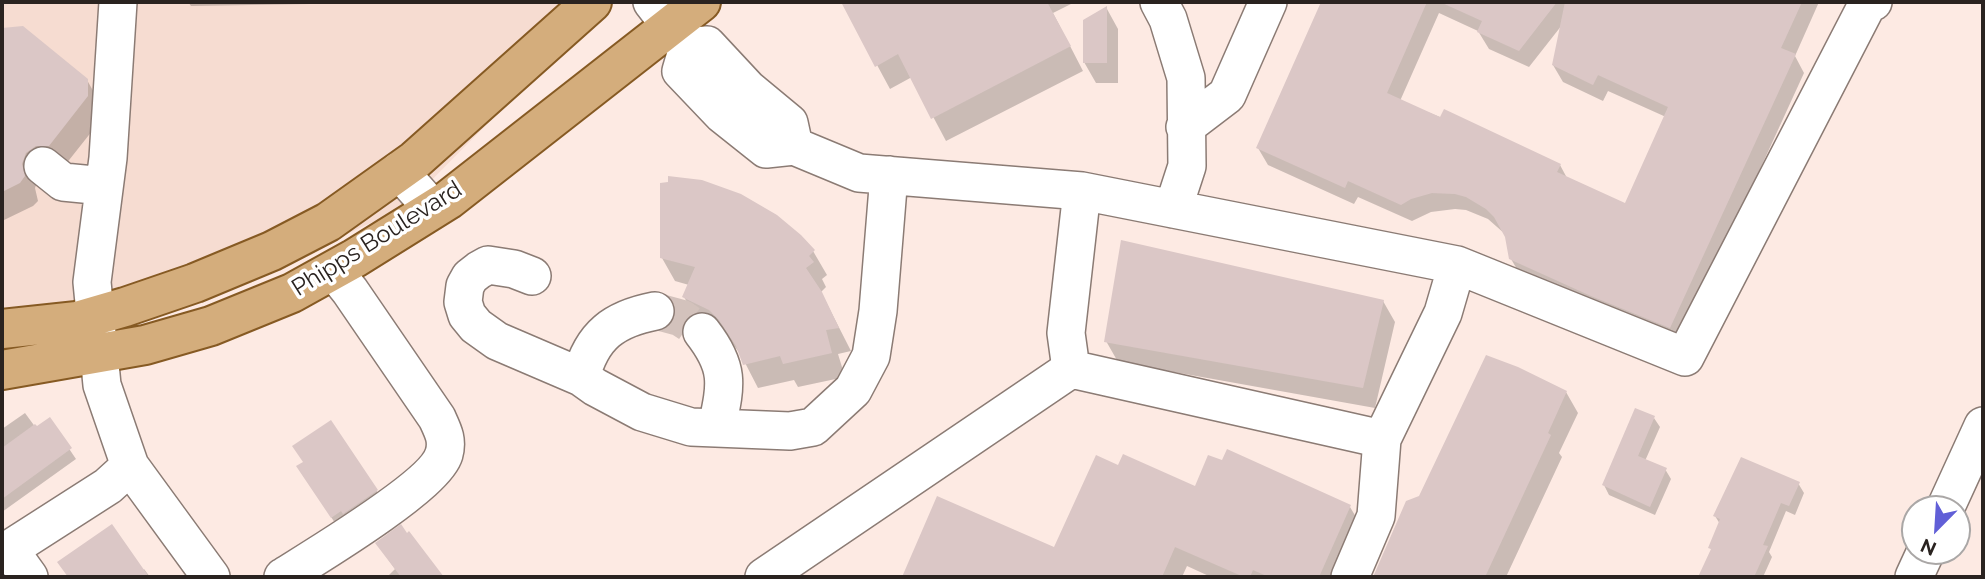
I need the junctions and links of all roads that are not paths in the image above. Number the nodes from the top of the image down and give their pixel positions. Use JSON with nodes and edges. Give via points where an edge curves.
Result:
{"nodes":[{"id":1,"x":118,"y":2,"type":"edge"},
{"id":2,"x":592,"y":2,"type":"edge"},
{"id":3,"x":701,"y":2,"type":"edge"},
{"id":4,"x":1159,"y":2,"type":"edge"},
{"id":5,"x":1268,"y":2,"type":"edge"},
{"id":6,"x":1874,"y":2,"type":"edge"},
{"id":7,"x":669,"y":23,"type":"edge"},
{"id":8,"x":1185,"y":127,"type":"junction"},
{"id":9,"x":43,"y":166,"type":"dead end"},
{"id":10,"x":399,"y":171,"type":"junction"},
{"id":11,"x":889,"y":175,"type":"junction"},
{"id":12,"x":104,"y":186,"type":"junction"},
{"id":13,"x":1082,"y":191,"type":"junction"},
{"id":14,"x":433,"y":209,"type":"junction"},
{"id":15,"x":1173,"y":209,"type":"junction"},
{"id":16,"x":1457,"y":265,"type":"junction"},
{"id":17,"x":334,"y":271,"type":"junction"},
{"id":18,"x":532,"y":276,"type":"dead end"},
{"id":19,"x":655,"y":311,"type":"tunnel mouth"},
{"id":20,"x":94,"y":316,"type":"junction"},
{"id":21,"x":2,"y":329,"type":"edge"},
{"id":22,"x":702,"y":332,"type":"tunnel mouth"},
{"id":23,"x":97,"y":353,"type":"junction"},
{"id":24,"x":1070,"y":369,"type":"junction"},
{"id":25,"x":2,"y":370,"type":"edge"},
{"id":26,"x":581,"y":377,"type":"junction"},
{"id":27,"x":1983,"y":426,"type":"edge"},
{"id":28,"x":717,"y":427,"type":"junction"},
{"id":29,"x":1382,"y":439,"type":"junction"},
{"id":30,"x":130,"y":466,"type":"junction"},
{"id":31,"x":1951,"y":495,"type":"edge"},
{"id":32,"x":13,"y":560,"type":"edge"},
{"id":33,"x":211,"y":577,"type":"edge"},
{"id":34,"x":283,"y":577,"type":"edge"},
{"id":35,"x":764,"y":577,"type":"edge"},
{"id":36,"x":1350,"y":577,"type":"edge"}],
"edges":[{"from":1,"to":12,"type":"street"},
{"from":2,"to":10,"type":"main road","name":"Phipps Boulevard"},
{"from":3,"to":7,"type":"main road","name":"Phipps Boulevard"},
{"from":4,"to":8,"type":"street","via":[[1186,78]]},
{"from":5,"to":8,"type":"street","via":[[1227,95]]},
{"from":6,"to":16,"type":"street","via":[[1868,3],[1685,357]]},
{"from":7,"to":11,"type":"street","via":[[686,54],[681,71],[722,114],[766,149],[794,146],[859,173]]},
{"from":7,"to":14,"type":"main road","name":"Phipps Boulevard"},
{"from":8,"to":15,"type":"street","via":[[1187,166]]},
{"from":9,"to":12,"type":"street","via":[[63,182]]},
{"from":10,"to":14,"type":"street"},
{"from":10,"to":20,"type":"main road","name":"Phipps Boulevard","via":[[328,222],[272,251],[195,283]]},
{"from":11,"to":13,"type":"street"},
{"from":11,"to":28,"type":"street","via":[[871,356],[853,390],[813,427],[790,431]]},
{"from":12,"to":20,"type":"street","via":[[93,267]]},
{"from":13,"to":15,"type":"street"},
{"from":13,"to":24,"type":"street","via":[[1066,333]]},
{"from":14,"to":17,"type":"main road","name":"Phipps Boulevard"},
{"from":15,"to":16,"type":"street"},
{"from":16,"to":29,"type":"street","via":[[1443,313]]},
{"from":17,"to":23,"type":"main road","name":"Phipps Boulevard","via":[[211,326]]},
{"from":17,"to":34,"type":"street","via":[[437,418],[446,439],[445,453],[439,466],[394,504]]},
{"from":18,"to":26,"type":"street","via":[[488,265],[465,286],[467,315],[497,341]]},
{"from":19,"to":26,"type":"street","via":[[610,327],[593,345]]},
{"from":20,"to":21,"type":"main road","name":"Phipps Boulevard"},
{"from":20,"to":23,"type":"street"},
{"from":22,"to":28,"type":"street","via":[[717,351],[724,375]]},
{"from":23,"to":25,"type":"main road","name":"Phipps Boulevard"},
{"from":23,"to":30,"type":"street","via":[[102,386]]},
{"from":24,"to":29,"type":"street"},
{"from":24,"to":35,"type":"street"},
{"from":26,"to":28,"type":"street","via":[[642,412],[691,427]]},
{"from":27,"to":31,"type":"street"},
{"from":29,"to":36,"type":"street","via":[[1386,521]]},
{"from":30,"to":32,"type":"street"},
{"from":30,"to":33,"type":"street"}]}
